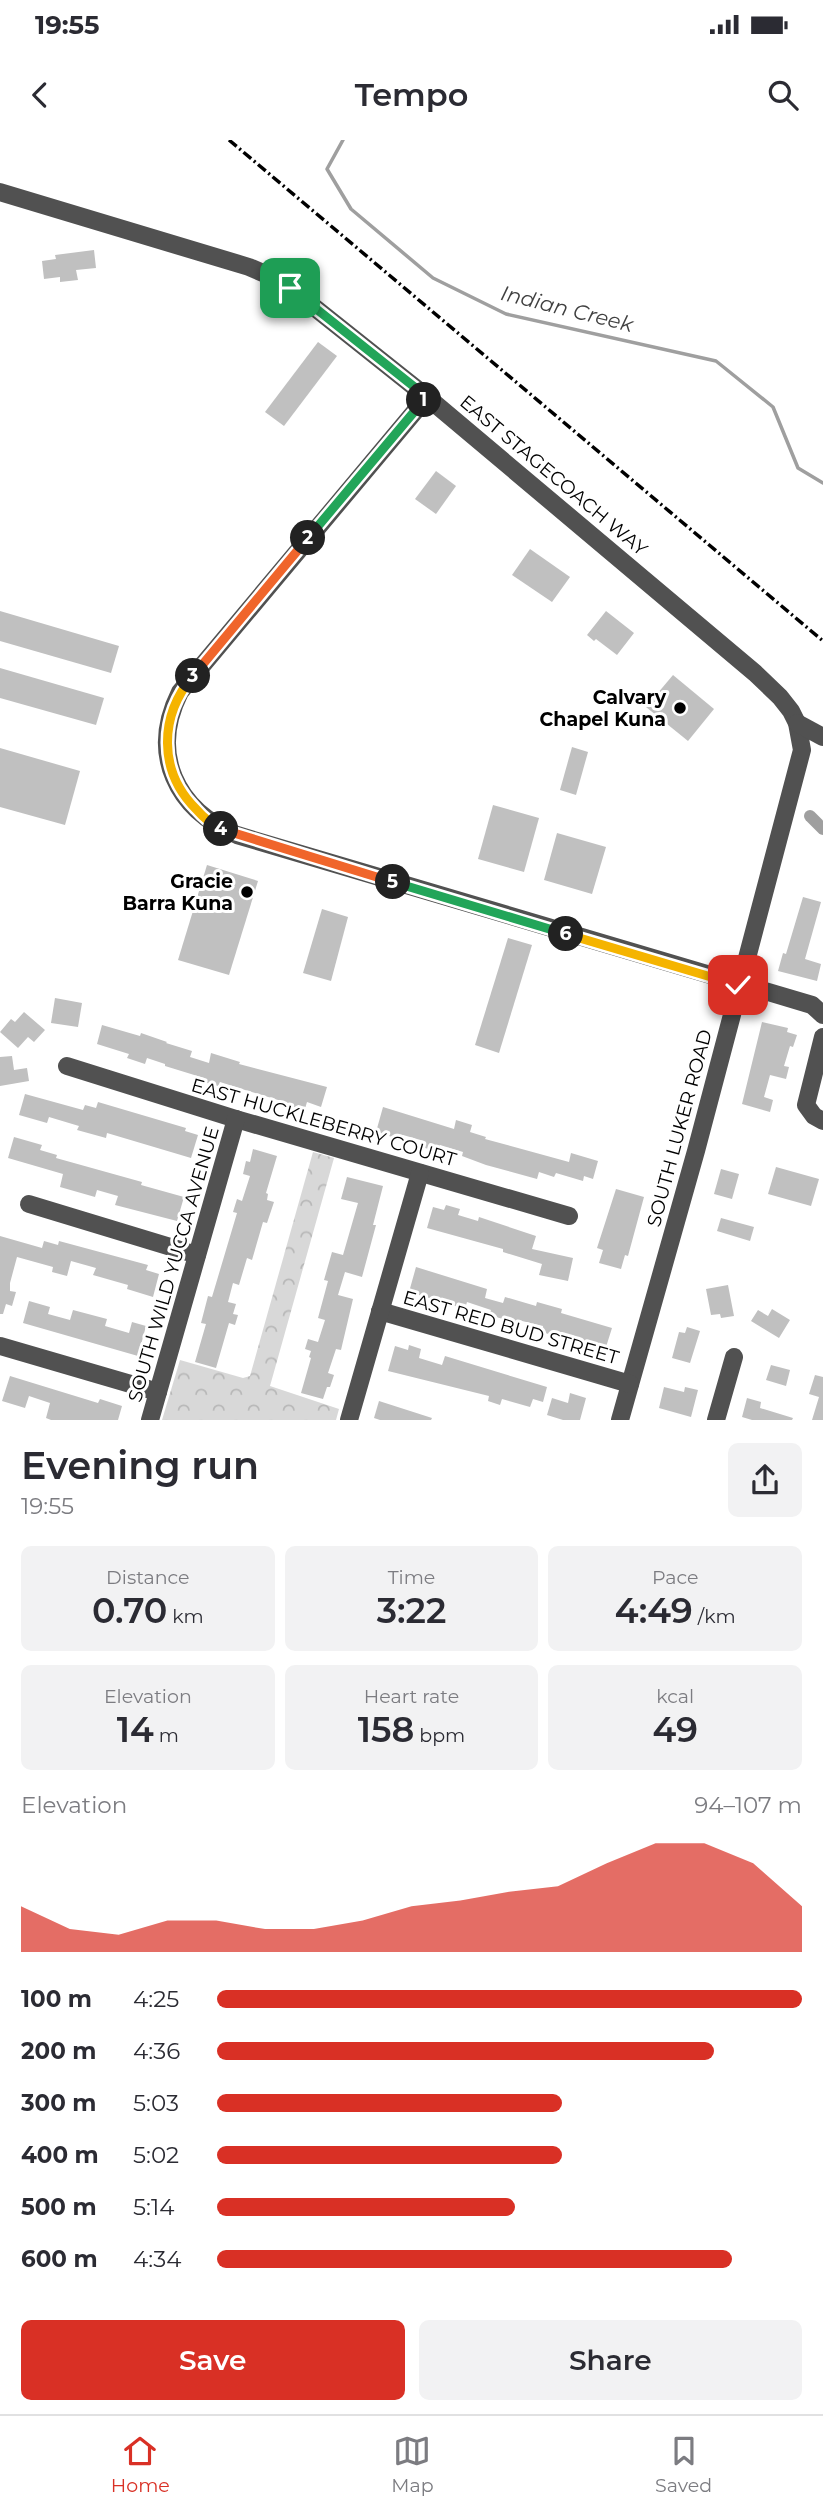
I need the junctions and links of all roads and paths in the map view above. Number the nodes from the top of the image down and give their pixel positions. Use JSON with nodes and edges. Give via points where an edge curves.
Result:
{"nodes":[{"id":1,"x":0,"y":191,"type":"edge"},
{"id":2,"x":427,"y":397,"type":"junction"},
{"id":3,"x":797,"y":723,"type":"junction"},
{"id":4,"x":823,"y":737,"type":"edge"},
{"id":5,"x":738,"y":985,"type":"junction"},
{"id":6,"x":823,"y":1015,"type":"edge"},
{"id":7,"x":823,"y":1037,"type":"edge"},
{"id":8,"x":67,"y":1066,"type":"dead end"},
{"id":9,"x":816,"y":1116,"type":"edge"},
{"id":10,"x":236,"y":1119,"type":"junction"},
{"id":11,"x":420,"y":1173,"type":"junction"},
{"id":12,"x":29,"y":1204,"type":"dead end"},
{"id":13,"x":569,"y":1216,"type":"dead end"},
{"id":14,"x":197,"y":1255,"type":"junction"},
{"id":15,"x":380,"y":1311,"type":"junction"},
{"id":16,"x":0,"y":1346,"type":"edge"},
{"id":17,"x":734,"y":1357,"type":"dead end"},
{"id":18,"x":630,"y":1384,"type":"junction"},
{"id":19,"x":158,"y":1392,"type":"junction"},
{"id":20,"x":150,"y":1420,"type":"edge"},
{"id":21,"x":349,"y":1420,"type":"edge"},
{"id":22,"x":620,"y":1420,"type":"edge"},
{"id":23,"x":716,"y":1420,"type":"edge"}],
"edges":[{"from":1,"to":2,"type":"street","name":"EAST STAGECOACH WAY","via":[[270,276]]},
{"from":2,"to":3,"type":"street","name":"EAST STAGECOACH WAY","via":[[744,663],[780,697]]},
{"from":2,"to":5,"type":"street","via":[[180,692],[167,734],[169,764],[181,791],[215,826],[237,835]]},
{"from":3,"to":4,"type":"street","name":"EAST STAGECOACH WAY"},
{"from":3,"to":5,"type":"street","name":"SOUTH LUKER ROAD","via":[[802,750]]},
{"from":5,"to":6,"type":"street","via":[[812,1005]]},
{"from":5,"to":18,"type":"street","name":"SOUTH LUKER ROAD"},
{"from":7,"to":9,"type":"street","via":[[806,1098]]},
{"from":8,"to":10,"type":"street","name":"EAST HUCKLEBERRY COURT"},
{"from":10,"to":11,"type":"street","name":"EAST HUCKLEBERRY COURT"},
{"from":10,"to":14,"type":"street","name":"SOUTH WILD YUCCA AVENUE"},
{"from":11,"to":13,"type":"street","name":"EAST HUCKLEBERRY COURT"},
{"from":11,"to":15,"type":"street"},
{"from":12,"to":14,"type":"street"},
{"from":14,"to":19,"type":"street","name":"SOUTH WILD YUCCA AVENUE"},
{"from":15,"to":18,"type":"street","name":"EAST RED BUD STREET"},
{"from":15,"to":21,"type":"street"},
{"from":16,"to":19,"type":"street"},
{"from":17,"to":23,"type":"street"},
{"from":18,"to":22,"type":"street","name":"SOUTH LUKER ROAD"},
{"from":19,"to":20,"type":"street","name":"SOUTH WILD YUCCA AVENUE"}]}
